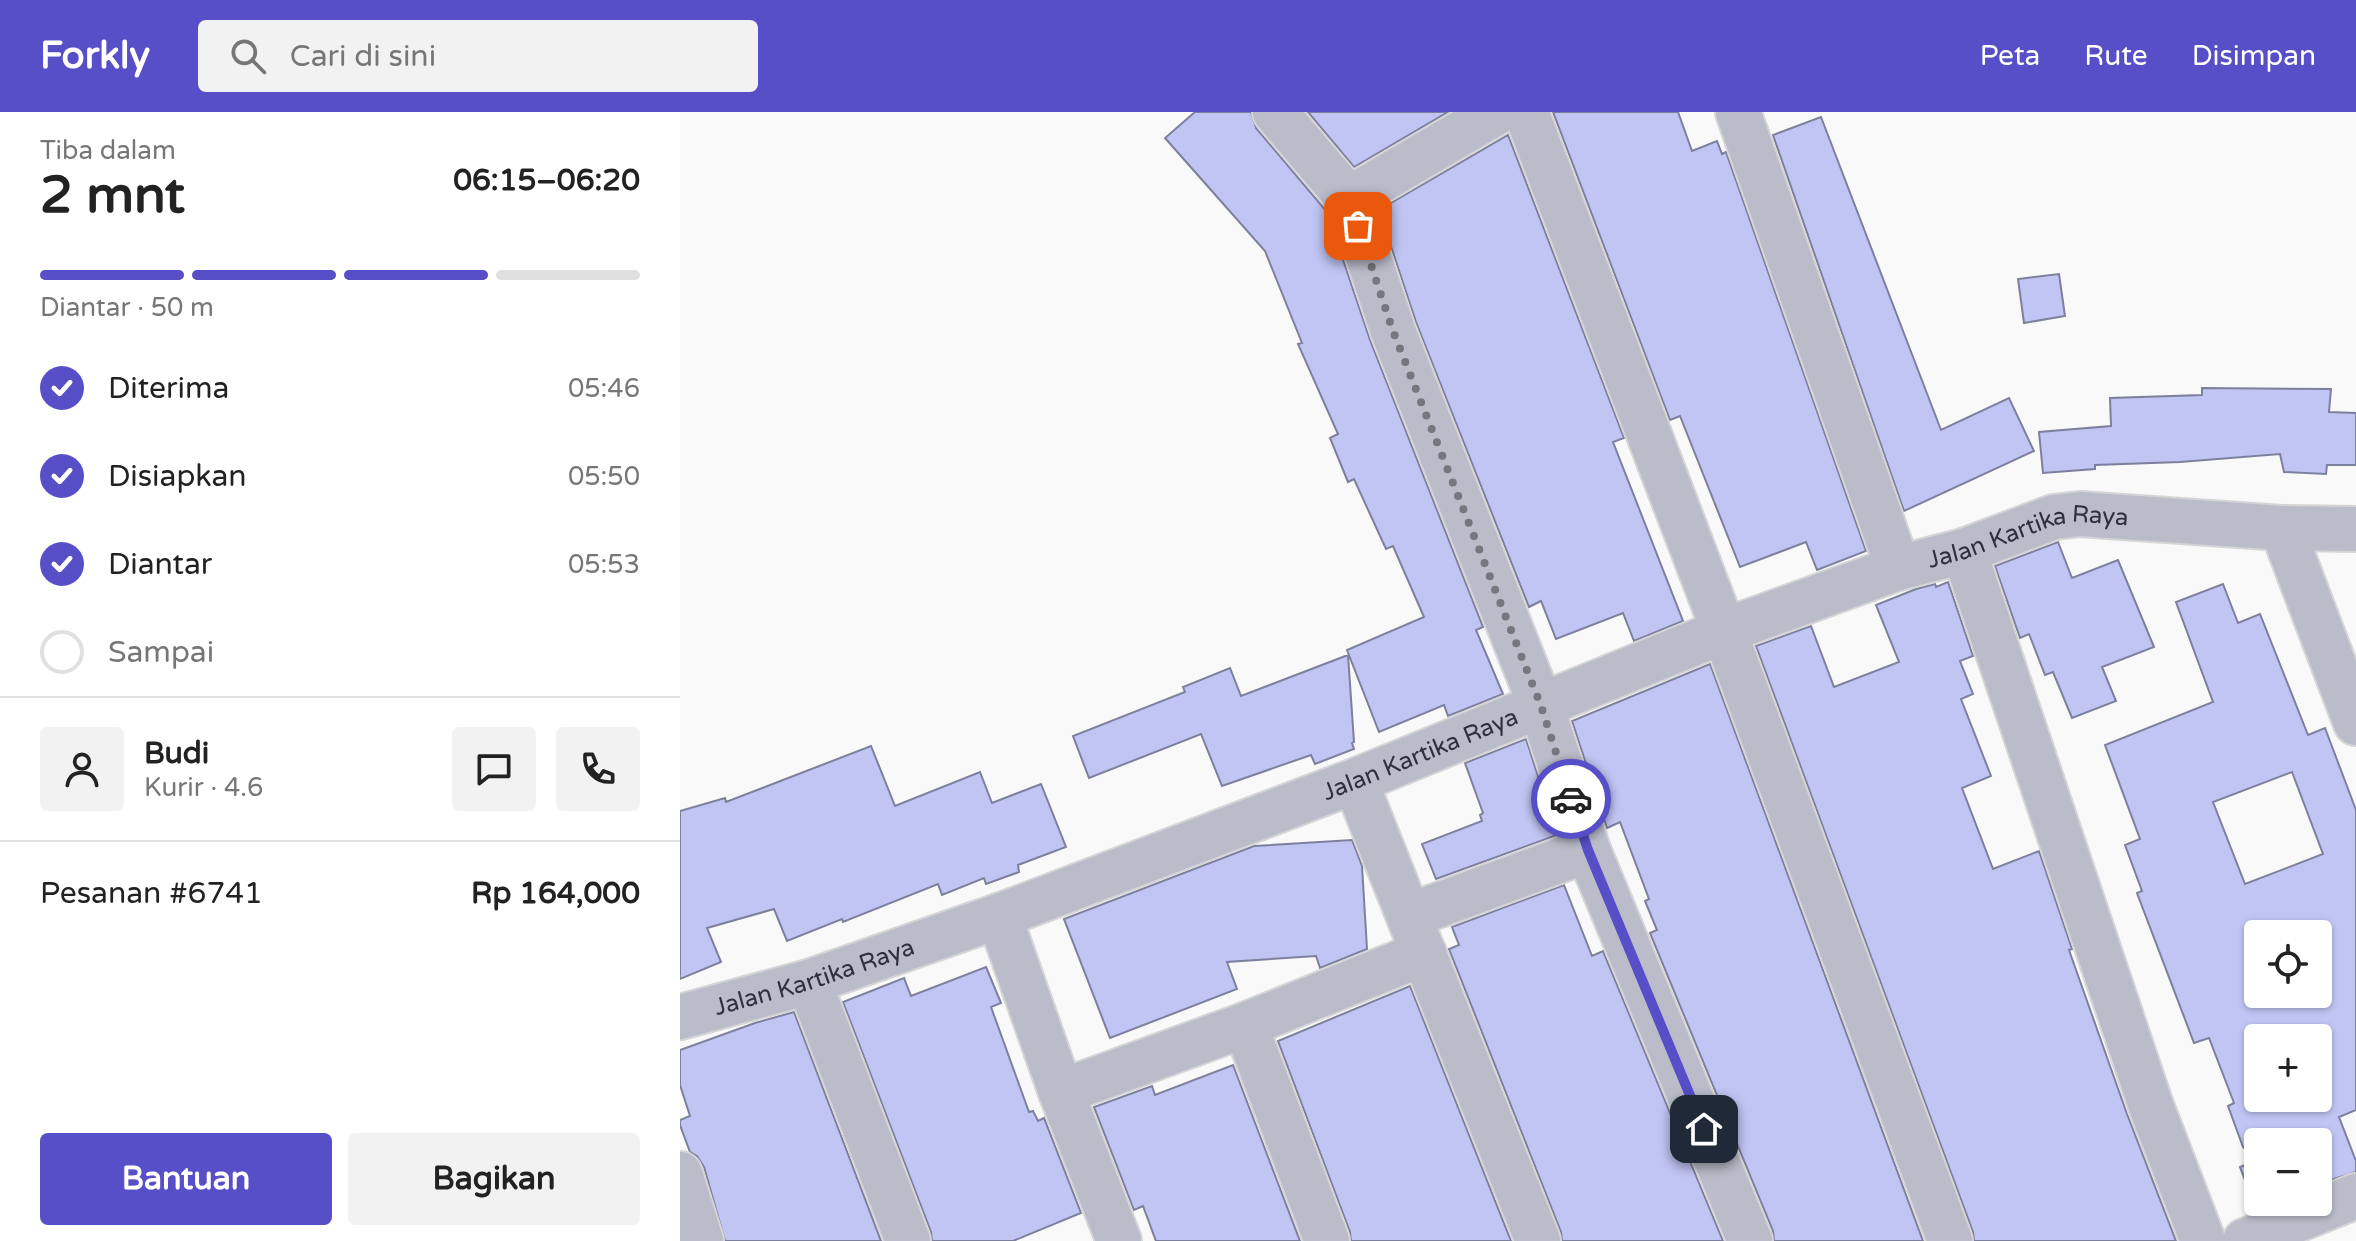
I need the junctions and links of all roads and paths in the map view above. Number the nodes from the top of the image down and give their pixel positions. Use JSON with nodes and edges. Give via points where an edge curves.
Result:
{"nodes":[{"id":1,"x":1275,"y":112,"type":"edge"},
{"id":2,"x":1497,"y":112,"type":"edge"},
{"id":3,"x":1526,"y":112,"type":"edge"},
{"id":4,"x":1738,"y":112,"type":"edge"},
{"id":5,"x":1349,"y":199,"type":"junction"},
{"id":6,"x":2282,"y":528,"type":"junction"},
{"id":7,"x":2356,"y":529,"type":"edge"},
{"id":8,"x":1964,"y":551,"type":"junction"},
{"id":9,"x":1898,"y":568,"type":"junction"},
{"id":10,"x":1724,"y":631,"type":"junction"},
{"id":11,"x":1541,"y":706,"type":"junction"},
{"id":12,"x":2356,"y":723,"type":"edge"},
{"id":13,"x":1355,"y":781,"type":"junction"},
{"id":14,"x":1588,"y":850,"type":"junction"},
{"id":15,"x":999,"y":916,"type":"junction"},
{"id":16,"x":1416,"y":935,"type":"junction"},
{"id":17,"x":809,"y":982,"type":"junction"},
{"id":18,"x":680,"y":1017,"type":"edge"},
{"id":19,"x":1245,"y":1025,"type":"junction"},
{"id":20,"x":1061,"y":1092,"type":"junction"},
{"id":21,"x":680,"y":1174,"type":"edge"},
{"id":22,"x":2356,"y":1196,"type":"edge"},
{"id":23,"x":701,"y":1241,"type":"edge"},
{"id":24,"x":908,"y":1241,"type":"edge"},
{"id":25,"x":1119,"y":1241,"type":"edge"},
{"id":26,"x":1327,"y":1241,"type":"edge"},
{"id":27,"x":1538,"y":1241,"type":"edge"},
{"id":28,"x":1750,"y":1241,"type":"edge"},
{"id":29,"x":1950,"y":1241,"type":"edge"},
{"id":30,"x":2203,"y":1241,"type":"edge"},
{"id":31,"x":2245,"y":1241,"type":"edge"}],
"edges":[{"from":1,"to":5,"type":"street"},
{"from":2,"to":5,"type":"street"},
{"from":3,"to":10,"type":"street"},
{"from":4,"to":9,"type":"street"},
{"from":5,"to":11,"type":"street","via":[[1393,331]]},
{"from":6,"to":7,"type":"street","name":"Jalan Kartika Raya"},
{"from":6,"to":8,"type":"street","name":"Jalan Kartika Raya","via":[[2080,514],[2054,517]]},
{"from":6,"to":12,"type":"street"},
{"from":8,"to":9,"type":"street","name":"Jalan Kartika Raya"},
{"from":8,"to":30,"type":"street","via":[[2146,1091]]},
{"from":9,"to":10,"type":"street","name":"Jalan Kartika Raya"},
{"from":10,"to":11,"type":"street","name":"Jalan Kartika Raya"},
{"from":10,"to":29,"type":"street"},
{"from":11,"to":13,"type":"street","name":"Jalan Kartika Raya"},
{"from":11,"to":14,"type":"street"},
{"from":13,"to":15,"type":"street","name":"Jalan Kartika Raya"},
{"from":13,"to":16,"type":"street"},
{"from":14,"to":16,"type":"street"},
{"from":14,"to":28,"type":"street"},
{"from":15,"to":17,"type":"street","name":"Jalan Kartika Raya"},
{"from":15,"to":20,"type":"street"},
{"from":16,"to":19,"type":"street"},
{"from":16,"to":27,"type":"street"},
{"from":17,"to":18,"type":"street","name":"Jalan Kartika Raya"},
{"from":17,"to":24,"type":"street"},
{"from":19,"to":20,"type":"street"},
{"from":19,"to":26,"type":"street"},
{"from":20,"to":25,"type":"street"},
{"from":21,"to":23,"type":"street"},
{"from":22,"to":31,"type":"street"}]}
